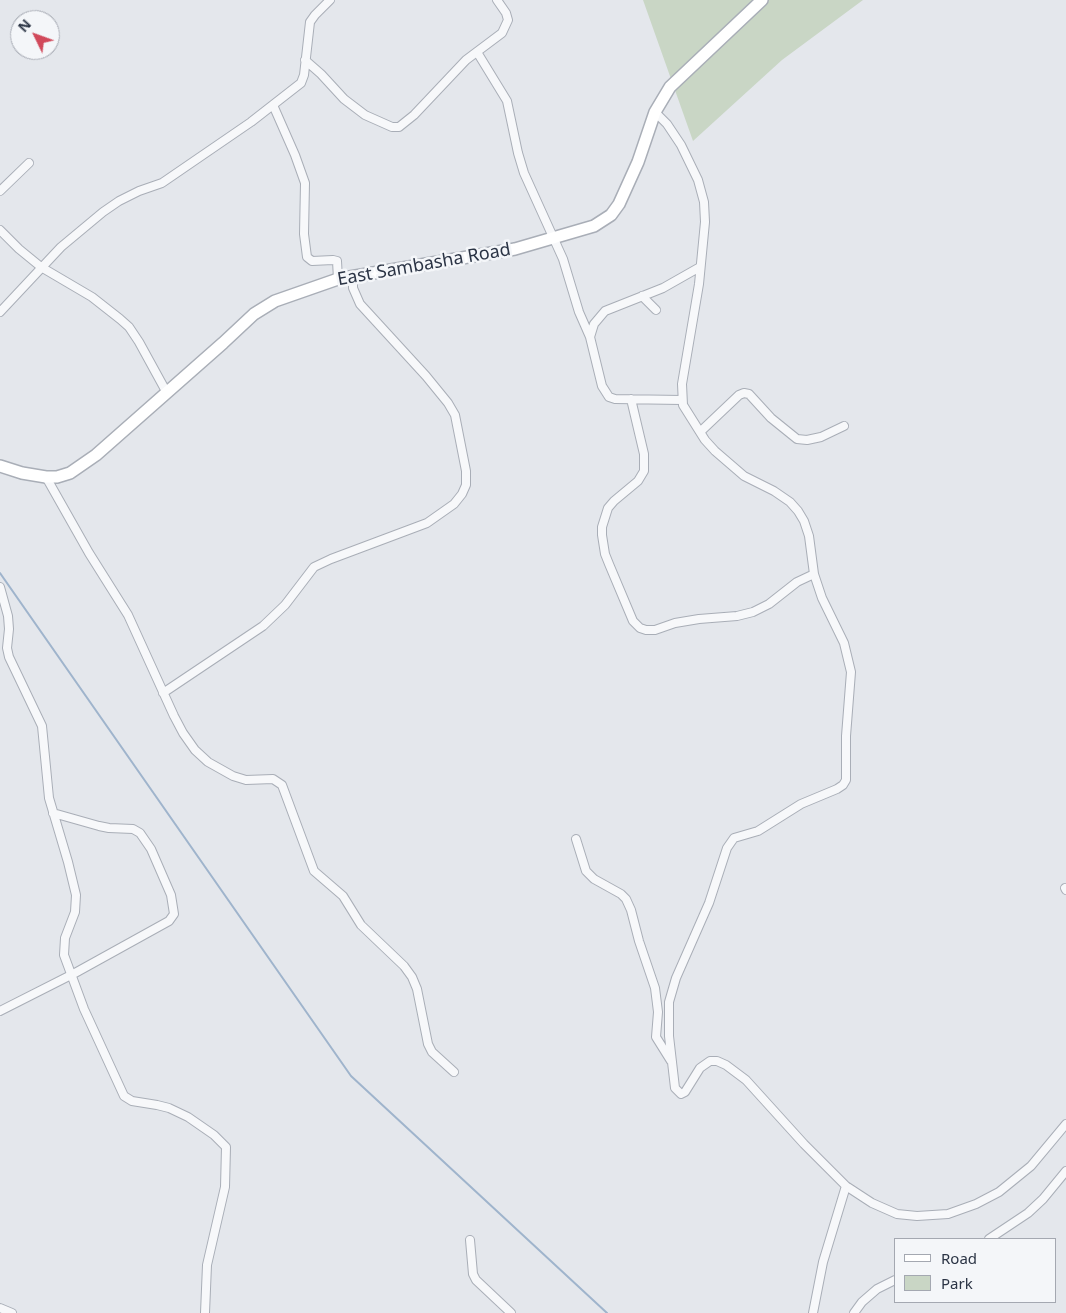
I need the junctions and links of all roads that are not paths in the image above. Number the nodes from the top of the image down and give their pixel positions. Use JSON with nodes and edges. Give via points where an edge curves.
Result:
{"nodes":[{"id":1,"x":330,"y":0,"type":"edge"},
{"id":2,"x":497,"y":0,"type":"edge"},
{"id":3,"x":762,"y":0,"type":"edge"},
{"id":4,"x":477,"y":52,"type":"junction"},
{"id":5,"x":305,"y":60,"type":"junction"},
{"id":6,"x":273,"y":105,"type":"junction"},
{"id":7,"x":655,"y":112,"type":"junction"},
{"id":8,"x":30,"y":163,"type":"dead end"},
{"id":9,"x":0,"y":191,"type":"edge"},
{"id":10,"x":0,"y":230,"type":"edge"},
{"id":11,"x":553,"y":239,"type":"junction"},
{"id":12,"x":41,"y":267,"type":"junction"},
{"id":13,"x":700,"y":267,"type":"junction"},
{"id":14,"x":353,"y":276,"type":"junction"},
{"id":15,"x":338,"y":279,"type":"junction"},
{"id":16,"x":642,"y":296,"type":"junction"},
{"id":17,"x":656,"y":310,"type":"dead end"},
{"id":18,"x":0,"y":312,"type":"edge"},
{"id":19,"x":590,"y":337,"type":"junction"},
{"id":20,"x":167,"y":393,"type":"junction"},
{"id":21,"x":631,"y":399,"type":"junction"},
{"id":22,"x":682,"y":400,"type":"junction"},
{"id":23,"x":844,"y":426,"type":"dead end"},
{"id":24,"x":700,"y":432,"type":"junction"},
{"id":25,"x":0,"y":466,"type":"edge"},
{"id":26,"x":46,"y":477,"type":"junction"},
{"id":27,"x":814,"y":574,"type":"junction"},
{"id":28,"x":0,"y":587,"type":"edge"},
{"id":29,"x":163,"y":692,"type":"junction"},
{"id":30,"x":52,"y":813,"type":"junction"},
{"id":31,"x":576,"y":839,"type":"dead end"},
{"id":32,"x":71,"y":975,"type":"junction"},
{"id":33,"x":0,"y":1011,"type":"edge"},
{"id":34,"x":672,"y":1063,"type":"junction"},
{"id":35,"x":454,"y":1072,"type":"dead end"},
{"id":36,"x":1066,"y":1124,"type":"edge"},
{"id":37,"x":1066,"y":1170,"type":"edge"},
{"id":38,"x":846,"y":1186,"type":"junction"},
{"id":39,"x":991,"y":1238,"type":"edge"},
{"id":40,"x":470,"y":1240,"type":"dead end"},
{"id":41,"x":894,"y":1281,"type":"edge"},
{"id":42,"x":0,"y":1308,"type":"edge"},
{"id":43,"x":12,"y":1313,"type":"edge"},
{"id":44,"x":205,"y":1313,"type":"edge"},
{"id":45,"x":511,"y":1313,"type":"edge"},
{"id":46,"x":813,"y":1313,"type":"edge"},
{"id":47,"x":854,"y":1313,"type":"edge"}],
"edges":[{"from":1,"to":5,"type":"street","via":[[310,22]]},
{"from":2,"to":4,"type":"street","via":[[506,13],[507,26],[502,34]]},
{"from":3,"to":7,"type":"street","name":"East Sambasha Road","via":[[670,86]]},
{"from":4,"to":5,"type":"street","via":[[414,116],[397,128],[365,116]]},
{"from":4,"to":11,"type":"street","via":[[507,101],[524,172]]},
{"from":5,"to":6,"type":"street","via":[[301,83]]},
{"from":6,"to":12,"type":"street","via":[[162,183],[119,201],[102,212]]},
{"from":6,"to":15,"type":"street","via":[[305,182],[307,257],[312,261],[335,260]]},
{"from":7,"to":11,"type":"street","name":"East Sambasha Road","via":[[638,162],[611,215],[594,226]]},
{"from":7,"to":13,"type":"street","via":[[682,145],[698,180],[705,222]]},
{"from":8,"to":9,"type":"street"},
{"from":10,"to":12,"type":"street"},
{"from":11,"to":14,"type":"street","name":"East Sambasha Road","via":[[515,249]]},
{"from":11,"to":19,"type":"street"},
{"from":12,"to":18,"type":"street"},
{"from":12,"to":20,"type":"street","via":[[92,297],[129,328]]},
{"from":13,"to":16,"type":"street"},
{"from":13,"to":22,"type":"street"},
{"from":14,"to":15,"type":"street","name":"East Sambasha Road"},
{"from":14,"to":29,"type":"street","via":[[353,288],[360,304],[426,376],[454,414],[466,471],[462,494],[454,504],[427,523],[314,567],[263,626]]},
{"from":15,"to":20,"type":"street","name":"East Sambasha Road","via":[[275,301],[254,314]]},
{"from":16,"to":17,"type":"street"},
{"from":16,"to":19,"type":"street","via":[[605,311],[594,324]]},
{"from":19,"to":21,"type":"street","via":[[604,391],[612,398]]},
{"from":20,"to":26,"type":"street","name":"East Sambasha Road","via":[[84,465],[63,476]]},
{"from":21,"to":22,"type":"street"},
{"from":21,"to":27,"type":"street","via":[[644,454],[644,471],[641,479],[608,508],[602,535],[609,564],[633,621],[640,628],[655,630],[700,618],[753,612]]},
{"from":22,"to":24,"type":"street"},
{"from":23,"to":24,"type":"street","via":[[808,440],[798,439],[744,393]]},
{"from":24,"to":27,"type":"street","via":[[715,451],[744,476],[774,491],[798,511],[809,536]]},
{"from":25,"to":26,"type":"street","name":"East Sambasha Road"},
{"from":26,"to":29,"type":"street","via":[[128,615]]},
{"from":27,"to":34,"type":"street","via":[[844,644],[851,672],[846,780],[837,789],[801,804],[768,826],[730,842],[672,990],[668,1011]]},
{"from":28,"to":30,"type":"street","via":[[8,616],[9,657],[42,726]]},
{"from":29,"to":35,"type":"street","via":[[184,733],[208,762],[233,776],[246,780],[273,779],[282,785],[314,871],[343,896],[361,925],[412,977],[428,1044],[432,1052]]},
{"from":30,"to":32,"type":"street","via":[[76,895],[75,912],[64,946]]},
{"from":30,"to":32,"type":"street","via":[[98,826],[140,832],[157,862],[174,909],[170,920]]},
{"from":31,"to":34,"type":"street","via":[[586,871],[621,894],[631,910],[655,988],[658,1012],[656,1037]]},
{"from":32,"to":33,"type":"street"},
{"from":32,"to":44,"type":"street","via":[[124,1096],[132,1101],[169,1108],[214,1135],[226,1147],[224,1187],[207,1265]]},
{"from":34,"to":38,"type":"street","via":[[675,1088],[681,1094],[700,1068],[710,1061],[737,1073]]},
{"from":36,"to":38,"type":"street","via":[[1020,1176],[994,1195],[954,1212],[917,1216],[897,1214]]},
{"from":37,"to":39,"type":"street","via":[[1028,1214]]},
{"from":38,"to":46,"type":"street","via":[[823,1262]]},
{"from":40,"to":45,"type":"street","via":[[476,1280]]},
{"from":41,"to":47,"type":"street","via":[[862,1302]]},
{"from":42,"to":43,"type":"street"}]}
